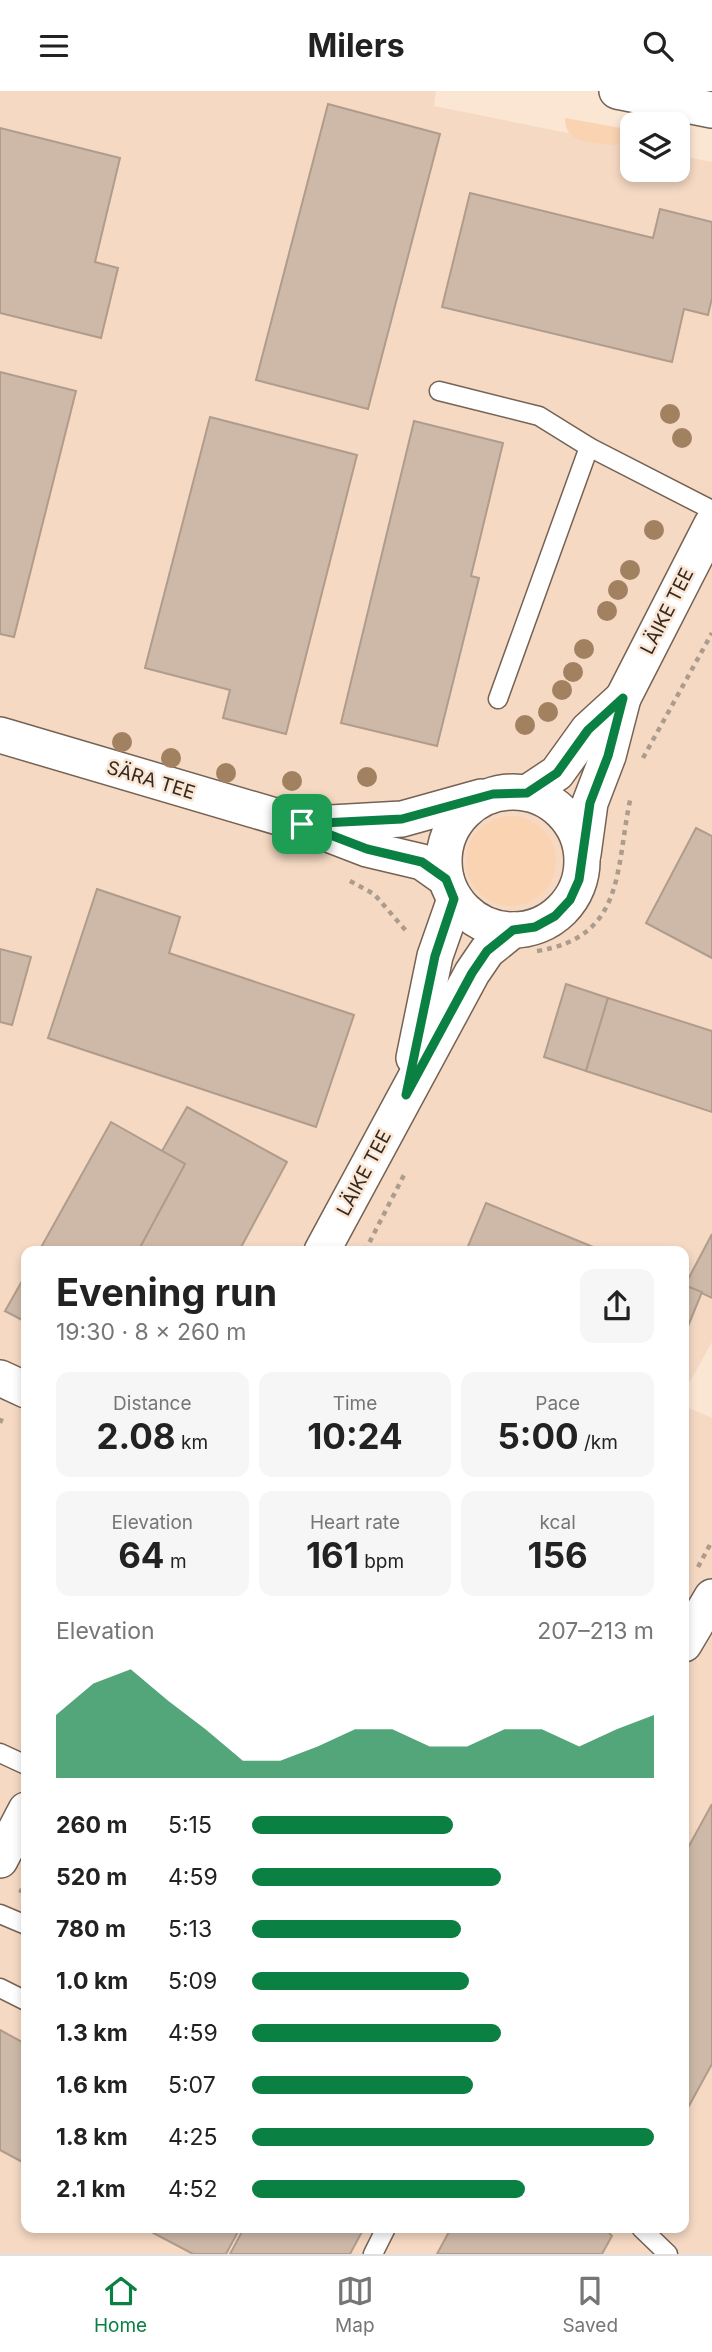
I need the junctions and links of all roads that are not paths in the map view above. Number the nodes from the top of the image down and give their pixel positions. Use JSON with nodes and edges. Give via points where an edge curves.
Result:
{"nodes":[{"id":1,"x":617,"y":91,"type":"edge"},
{"id":2,"x":712,"y":110,"type":"edge"},
{"id":3,"x":439,"y":391,"type":"dead end"},
{"id":4,"x":589,"y":447,"type":"junction"},
{"id":5,"x":712,"y":510,"type":"edge"},
{"id":6,"x":712,"y":524,"type":"edge"},
{"id":7,"x":623,"y":698,"type":"junction"},
{"id":8,"x":498,"y":699,"type":"dead end"},
{"id":9,"x":0,"y":735,"type":"edge"},
{"id":10,"x":510,"y":794,"type":"junction"},
{"id":11,"x":302,"y":824,"type":"junction"},
{"id":12,"x":582,"y":857,"type":"junction"},
{"id":13,"x":450,"y":889,"type":"junction"},
{"id":14,"x":513,"y":930,"type":"junction"},
{"id":15,"x":406,"y":1095,"type":"junction"},
{"id":16,"x":325,"y":1246,"type":"edge"},
{"id":17,"x":0,"y":1378,"type":"edge"},
{"id":18,"x":21,"y":1388,"type":"edge"},
{"id":19,"x":712,"y":1597,"type":"edge"},
{"id":20,"x":689,"y":1636,"type":"edge"},
{"id":21,"x":0,"y":1753,"type":"edge"},
{"id":22,"x":21,"y":1763,"type":"edge"},
{"id":23,"x":21,"y":1819,"type":"edge"},
{"id":24,"x":0,"y":1860,"type":"edge"},
{"id":25,"x":0,"y":1914,"type":"edge"},
{"id":26,"x":21,"y":1923,"type":"edge"},
{"id":27,"x":0,"y":1988,"type":"edge"},
{"id":28,"x":21,"y":1998,"type":"edge"},
{"id":29,"x":384,"y":2233,"type":"edge"},
{"id":30,"x":646,"y":2233,"type":"edge"},
{"id":31,"x":373,"y":2254,"type":"edge"},
{"id":32,"x":668,"y":2254,"type":"edge"}],
"edges":[{"from":1,"to":2,"type":"street"},
{"from":3,"to":4,"type":"lane","via":[[540,416]]},
{"from":4,"to":5,"type":"lane"},
{"from":4,"to":8,"type":"lane"},
{"from":6,"to":7,"type":"street","name":"LÄIKE TEE"},
{"from":7,"to":10,"type":"street","name":"LÄIKE TEE","via":[[588,730],[557,773]]},
{"from":7,"to":12,"type":"street","name":"LÄIKE TEE","via":[[590,803]]},
{"from":9,"to":11,"type":"street","name":"SÄRA TEE"},
{"from":10,"to":11,"type":"street","name":"SÄRA TEE","via":[[402,819]]},
{"from":10,"to":12,"type":"street","via":[[548,801],[565,815],[577,835]]},
{"from":10,"to":13,"type":"street","via":[[473,803],[458,818],[443,858]]},
{"from":11,"to":13,"type":"street","name":"SÄRA TEE","via":[[367,849],[422,862]]},
{"from":12,"to":14,"type":"street","via":[[579,880],[562,908],[535,927]]},
{"from":13,"to":14,"type":"street","via":[[470,916],[491,927]]},
{"from":13,"to":15,"type":"street","name":"LÄIKE TEE"},
{"from":14,"to":15,"type":"street","name":"LÄIKE TEE","via":[[487,951],[472,973]]},
{"from":15,"to":16,"type":"street","name":"LÄIKE TEE"},
{"from":17,"to":18,"type":"street"},
{"from":19,"to":20,"type":"street"},
{"from":21,"to":22,"type":"lane"},
{"from":23,"to":24,"type":"street"},
{"from":25,"to":26,"type":"lane"},
{"from":27,"to":28,"type":"lane"},
{"from":29,"to":31,"type":"lane"},
{"from":30,"to":32,"type":"lane"}]}
